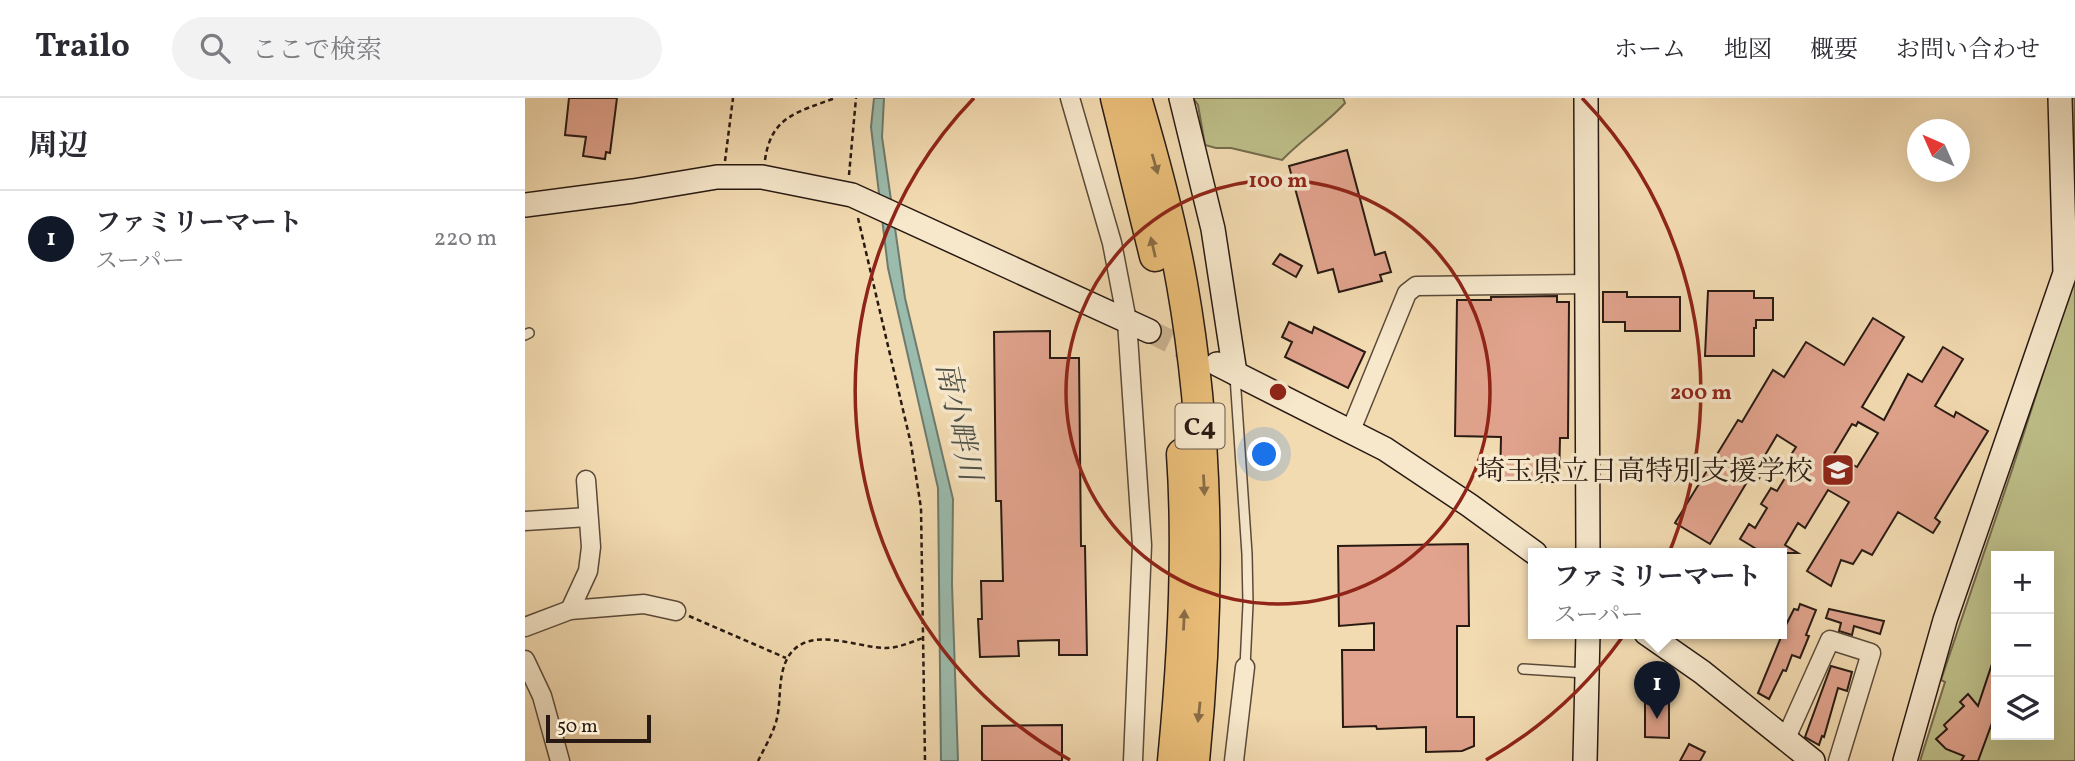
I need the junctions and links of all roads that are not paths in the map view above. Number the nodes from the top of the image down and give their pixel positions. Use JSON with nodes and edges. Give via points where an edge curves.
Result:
{"nodes":[{"id":1,"x":1070,"y":98,"type":"edge"},
{"id":2,"x":1116,"y":98,"type":"edge"},
{"id":3,"x":1136,"y":98,"type":"edge"},
{"id":4,"x":1181,"y":98,"type":"edge"},
{"id":5,"x":1586,"y":98,"type":"edge"},
{"id":6,"x":2060,"y":98,"type":"edge"},
{"id":7,"x":525,"y":205,"type":"edge"},
{"id":8,"x":2065,"y":273,"type":"junction"},
{"id":9,"x":1588,"y":284,"type":"junction"},
{"id":10,"x":2075,"y":302,"type":"edge"},
{"id":11,"x":1127,"y":321,"type":"junction"},
{"id":12,"x":1149,"y":331,"type":"tunnel mouth"},
{"id":13,"x":1226,"y":369,"type":"junction"},
{"id":14,"x":1351,"y":430,"type":"junction"},
{"id":15,"x":586,"y":480,"type":"dead end"},
{"id":16,"x":588,"y":517,"type":"junction"},
{"id":17,"x":525,"y":521,"type":"edge"},
{"id":18,"x":1528,"y":548,"type":"edge"},
{"id":19,"x":1588,"y":548,"type":"edge"},
{"id":20,"x":570,"y":610,"type":"junction"},
{"id":21,"x":676,"y":611,"type":"road end"},
{"id":22,"x":525,"y":627,"type":"edge"},
{"id":23,"x":1588,"y":639,"type":"edge"},
{"id":24,"x":1655,"y":639,"type":"edge"},
{"id":25,"x":525,"y":660,"type":"edge"},
{"id":26,"x":1245,"y":667,"type":"joint"},
{"id":27,"x":1524,"y":669,"type":"dead end"},
{"id":28,"x":1588,"y":674,"type":"junction"},
{"id":29,"x":1786,"y":738,"type":"junction"},
{"id":30,"x":560,"y":761,"type":"edge"},
{"id":31,"x":1133,"y":761,"type":"edge"},
{"id":32,"x":1173,"y":761,"type":"edge"},
{"id":33,"x":1194,"y":761,"type":"edge"},
{"id":34,"x":1234,"y":761,"type":"edge"},
{"id":35,"x":1585,"y":761,"type":"edge"},
{"id":36,"x":1813,"y":761,"type":"edge"},
{"id":37,"x":1838,"y":761,"type":"edge"},
{"id":38,"x":1905,"y":761,"type":"edge"}],
"edges":[{"from":1,"to":11,"type":"street","via":[[1112,243]]},
{"from":32,"to":2,"type":"highway","number":"C4","one_way":true,"via":[[1185,605],[1182,458],[1162,286]]},
{"from":3,"to":33,"type":"highway","number":"C4","one_way":true,"via":[[1158,172],[1182,284],[1196,381],[1206,534],[1202,680]]},
{"from":4,"to":13,"type":"street","via":[[1213,229]]},
{"from":5,"to":9,"type":"street"},
{"from":6,"to":8,"type":"street"},
{"from":7,"to":11,"type":"street","via":[[723,177],[762,177],[851,194]]},
{"from":8,"to":10,"type":"street"},
{"from":8,"to":38,"type":"street","via":[[1958,581]]},
{"from":9,"to":14,"type":"street","via":[[1416,286],[1407,293]]},
{"from":9,"to":19,"type":"street"},
{"from":11,"to":12,"type":"street"},
{"from":11,"to":31,"type":"street","via":[[1142,545]]},
{"from":13,"to":14,"type":"street"},
{"from":13,"to":26,"type":"lane","via":[[1247,554]]},
{"from":14,"to":18,"type":"street","via":[[1417,469]]},
{"from":15,"to":16,"type":"street"},
{"from":16,"to":17,"type":"street"},
{"from":16,"to":20,"type":"street","via":[[588,572]]},
{"from":20,"to":21,"type":"street","via":[[644,604]]},
{"from":20,"to":22,"type":"street"},
{"from":23,"to":28,"type":"street"},
{"from":24,"to":29,"type":"street"},
{"from":25,"to":30,"type":"street","via":[[542,696]]},
{"from":26,"to":34,"type":"street"},
{"from":27,"to":28,"type":"lane"},
{"from":28,"to":35,"type":"street"},
{"from":29,"to":36,"type":"street"},
{"from":29,"to":37,"type":"street","via":[[1830,640],[1871,653]]}]}
